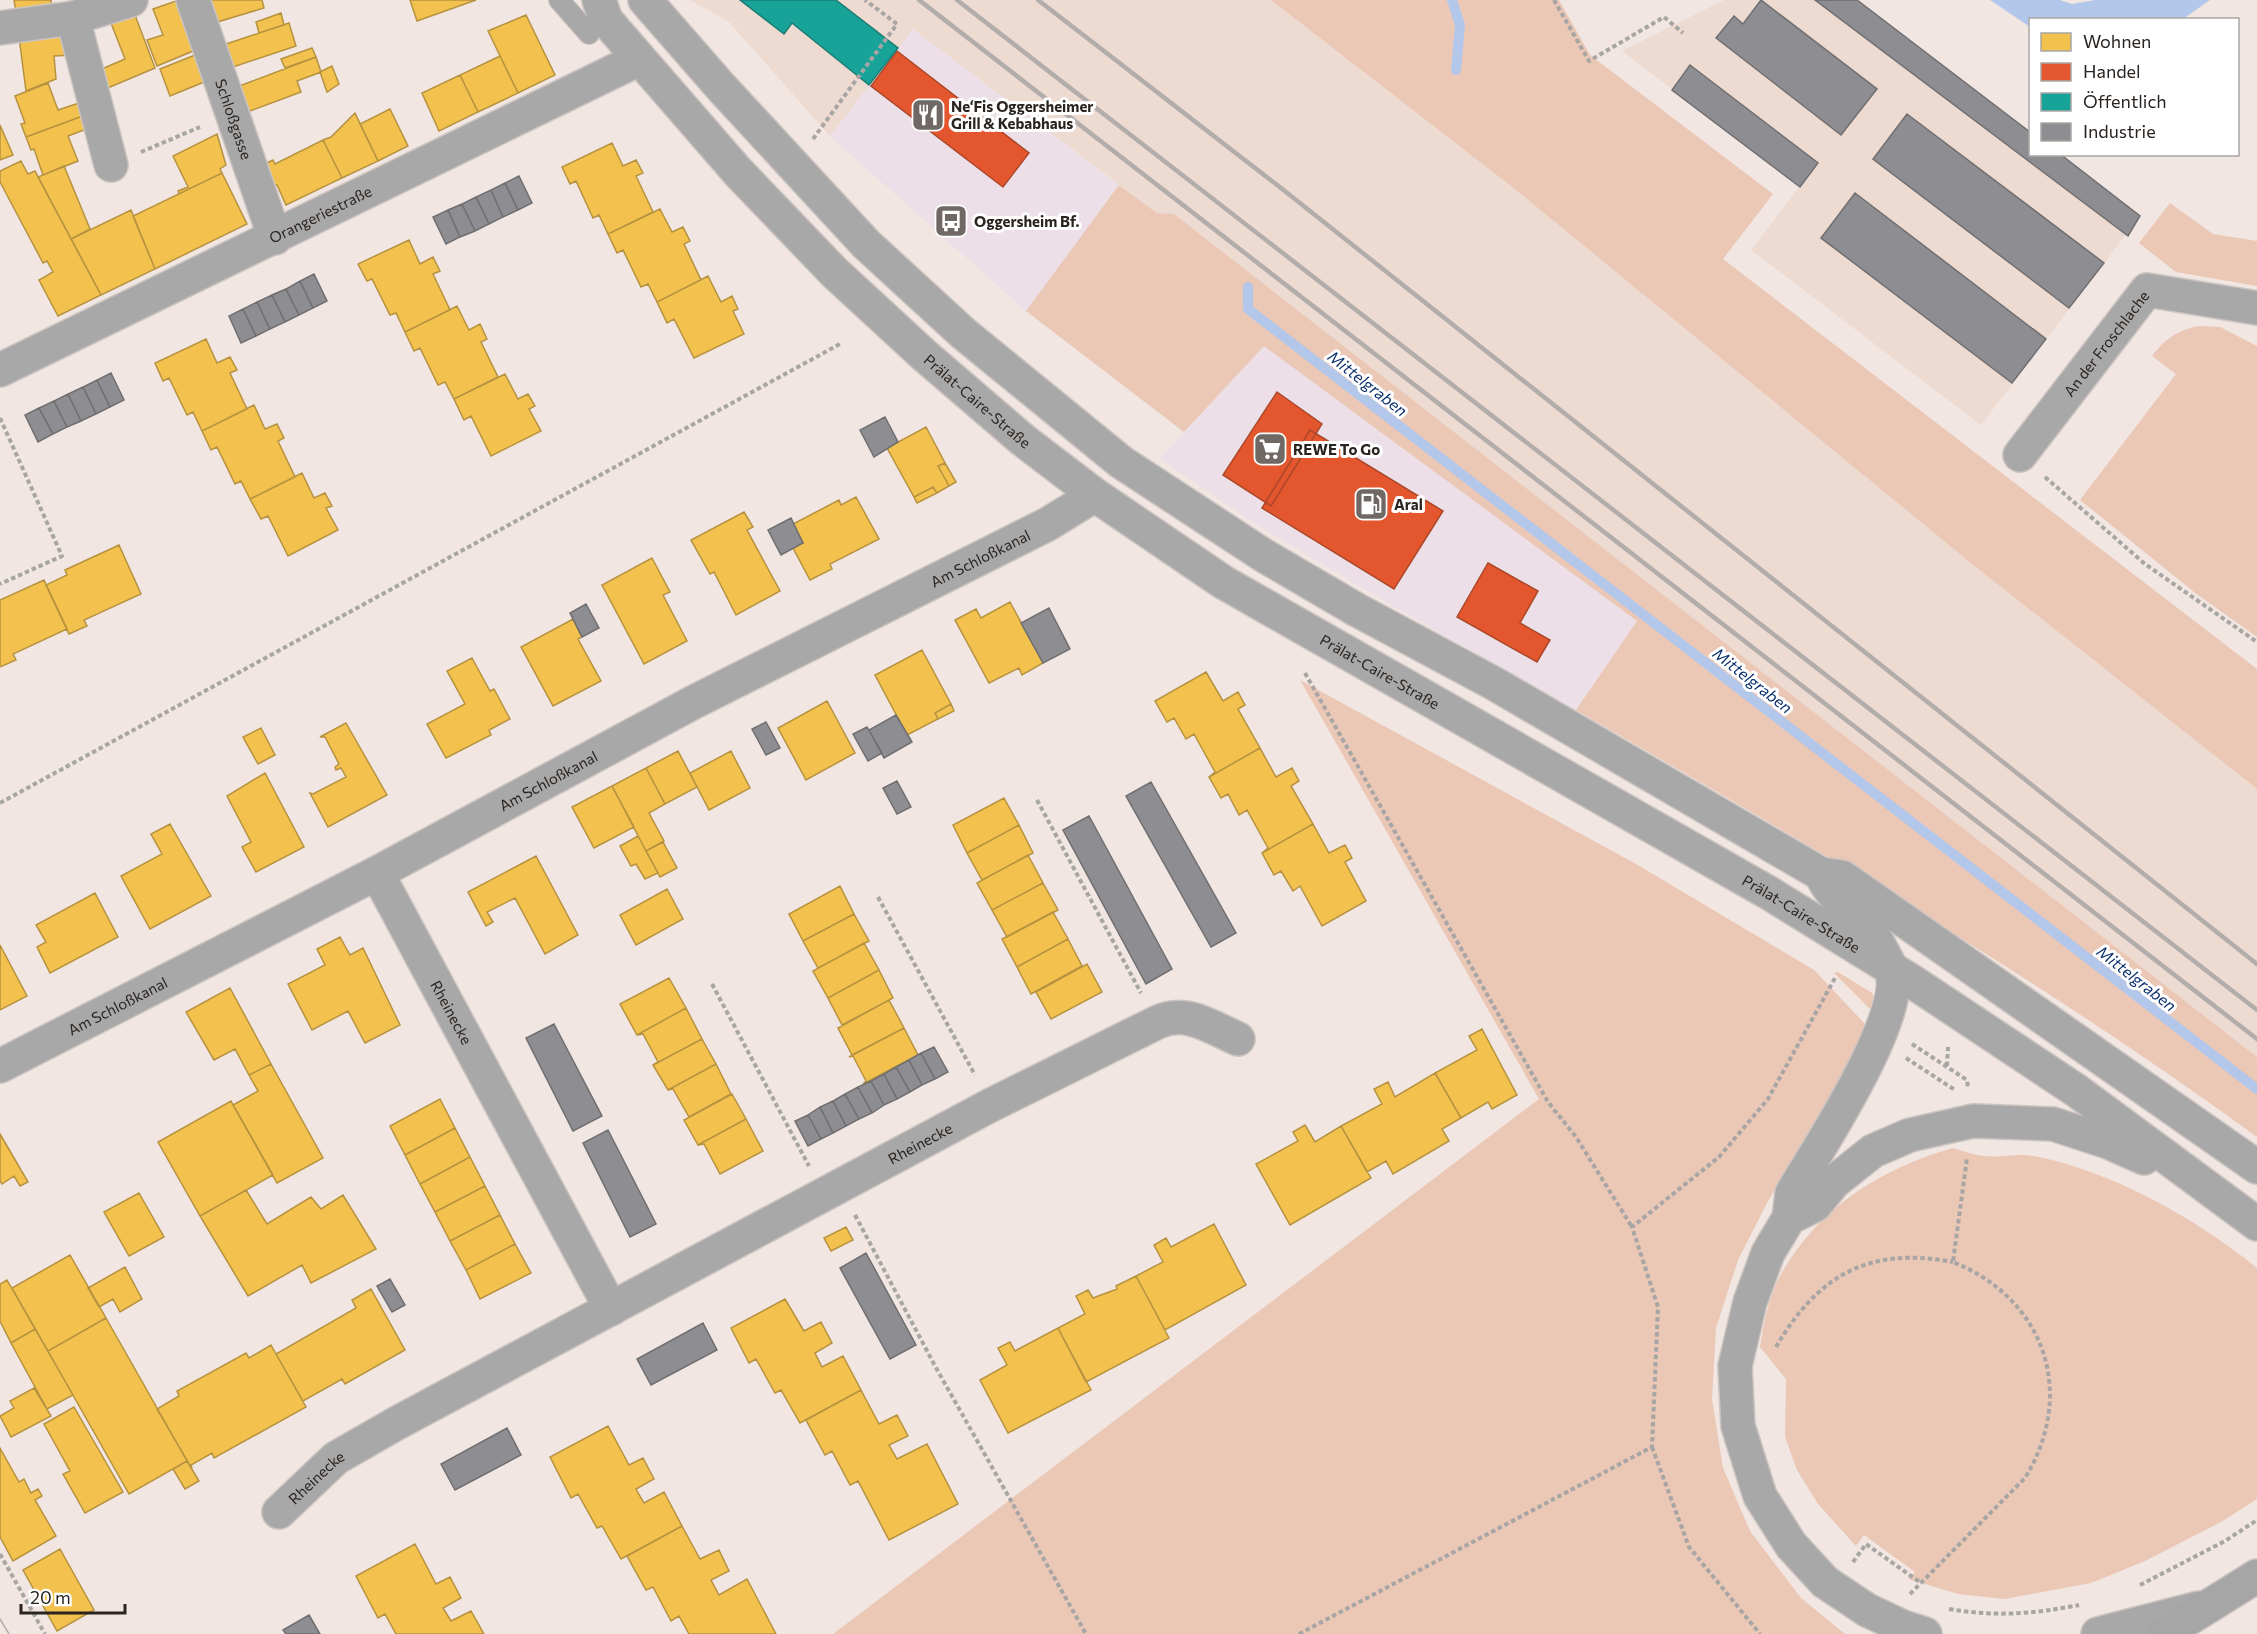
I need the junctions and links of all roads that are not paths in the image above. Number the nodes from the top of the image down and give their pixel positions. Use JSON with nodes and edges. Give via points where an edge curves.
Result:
{"nodes":[{"id":1,"x":131,"y":0,"type":"edge"},
{"id":2,"x":194,"y":0,"type":"edge"},
{"id":3,"x":559,"y":0,"type":"edge"},
{"id":4,"x":599,"y":0,"type":"edge"},
{"id":5,"x":645,"y":0,"type":"edge"},
{"id":6,"x":73,"y":18,"type":"junction"},
{"id":7,"x":0,"y":28,"type":"edge"},
{"id":8,"x":674,"y":32,"type":"junction"},
{"id":9,"x":589,"y":34,"type":"dead end"},
{"id":10,"x":639,"y":58,"type":"junction"},
{"id":11,"x":111,"y":165,"type":"road end"},
{"id":12,"x":275,"y":238,"type":"junction"},
{"id":13,"x":2257,"y":308,"type":"edge"},
{"id":14,"x":0,"y":370,"type":"edge"},
{"id":15,"x":2020,"y":455,"type":"road end"},
{"id":16,"x":1121,"y":462,"type":"junction"},
{"id":17,"x":1095,"y":495,"type":"junction"},
{"id":18,"x":1428,"y":649,"type":"junction"},
{"id":19,"x":1407,"y":685,"type":"junction"},
{"id":20,"x":377,"y":873,"type":"junction"},
{"id":21,"x":1821,"y":874,"type":"junction"},
{"id":22,"x":1892,"y":969,"type":"junction"},
{"id":23,"x":1238,"y":1039,"type":"dead end"},
{"id":24,"x":0,"y":1066,"type":"edge"},
{"id":25,"x":2257,"y":1167,"type":"edge"},
{"id":26,"x":2197,"y":1181,"type":"junction"},
{"id":27,"x":1789,"y":1218,"type":"junction"},
{"id":28,"x":2257,"y":1224,"type":"edge"},
{"id":29,"x":611,"y":1309,"type":"junction"},
{"id":30,"x":279,"y":1512,"type":"dead end"},
{"id":31,"x":2257,"y":1576,"type":"edge"},
{"id":32,"x":2210,"y":1605,"type":"junction"},
{"id":33,"x":1911,"y":1619,"type":"edge"},
{"id":34,"x":2098,"y":1634,"type":"edge"},
{"id":35,"x":2164,"y":1634,"type":"edge"}],
"edges":[{"from":1,"to":6,"type":"street"},
{"from":2,"to":12,"type":"street","name":"Schloßgasse"},
{"from":3,"to":9,"type":"lane"},
{"from":4,"to":10,"type":"street","name":"Prälat-Caire-Straße","via":[[606,20]]},
{"from":5,"to":8,"type":"street"},
{"from":6,"to":7,"type":"street"},
{"from":6,"to":11,"type":"street"},
{"from":8,"to":10,"type":"street","name":"Orangeriestraße"},
{"from":8,"to":16,"type":"street","via":[[866,244],[954,325]]},
{"from":10,"to":12,"type":"street","name":"Orangeriestraße"},
{"from":10,"to":17,"type":"street","name":"Prälat-Caire-Straße","via":[[738,172],[834,272],[924,356]]},
{"from":12,"to":14,"type":"street","name":"Orangeriestraße"},
{"from":13,"to":15,"type":"street","name":"An der Froschlache","via":[[2147,290]]},
{"from":16,"to":17,"type":"street"},
{"from":16,"to":18,"type":"street","via":[[1263,555]]},
{"from":17,"to":19,"type":"street","name":"Prälat-Caire-Straße","via":[[1223,582]]},
{"from":17,"to":20,"type":"street","name":"Am Schloßkanal","via":[[1048,524],[694,702]]},
{"from":18,"to":19,"type":"street"},
{"from":18,"to":21,"type":"street"},
{"from":19,"to":22,"type":"street","name":"Prälat-Caire-Straße"},
{"from":20,"to":24,"type":"street","name":"Am Schloßkanal"},
{"from":20,"to":29,"type":"street","name":"Rheinecke"},
{"from":21,"to":22,"type":"street","via":[[1830,894],[1865,923]]},
{"from":21,"to":25,"type":"street","via":[[1842,877],[1899,915]]},
{"from":22,"to":26,"type":"street","name":"Prälat-Caire-Straße","via":[[2077,1091]]},
{"from":22,"to":27,"type":"street","via":[[1890,996],[1872,1055],[1792,1193]]},
{"from":23,"to":29,"type":"street","name":"Rheinecke","via":[[1189,1017],[1172,1016],[1158,1022],[991,1105]]},
{"from":26,"to":27,"type":"street","via":[[2108,1142],[2053,1124],[1972,1121],[1910,1134],[1873,1151],[1834,1182],[1815,1205]]},
{"from":26,"to":28,"type":"street","name":"Prälat-Caire-Straße"},
{"from":27,"to":33,"type":"street","bridge":true,"via":[[1768,1253],[1750,1302],[1735,1366],[1738,1426],[1760,1496],[1791,1545],[1825,1582],[1867,1610]]},
{"from":29,"to":30,"type":"street","name":"Rheinecke","via":[[336,1458]]},
{"from":31,"to":32,"type":"main road"},
{"from":32,"to":34,"type":"street"},
{"from":32,"to":35,"type":"main road"}]}
